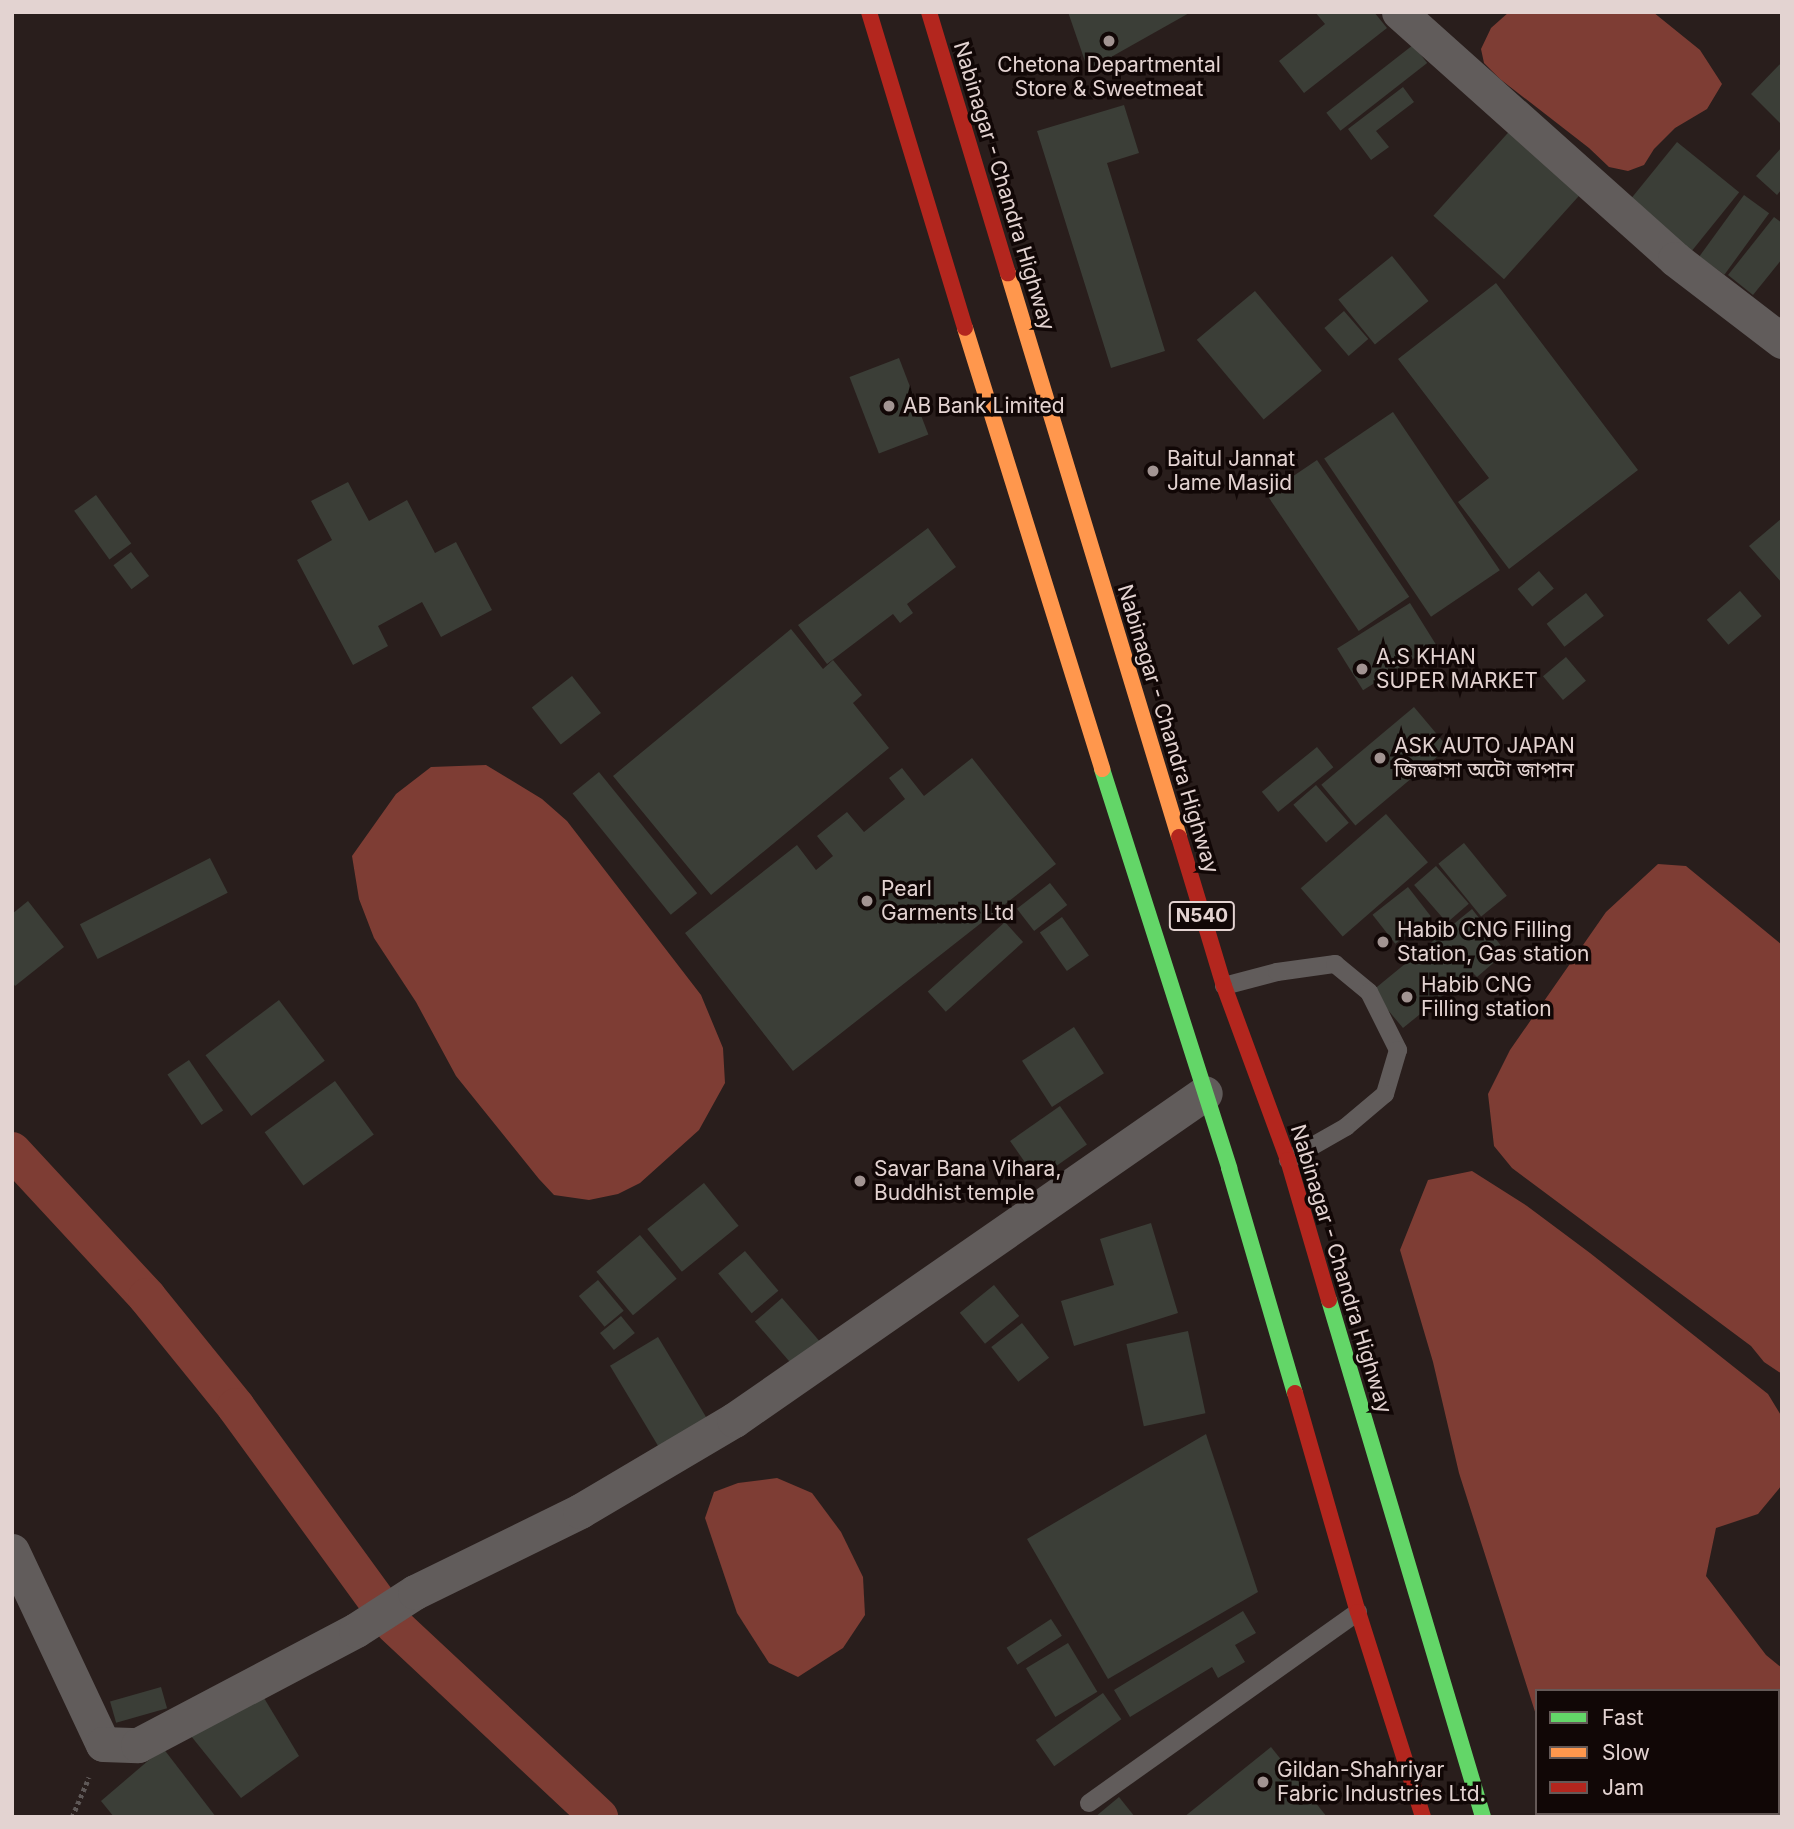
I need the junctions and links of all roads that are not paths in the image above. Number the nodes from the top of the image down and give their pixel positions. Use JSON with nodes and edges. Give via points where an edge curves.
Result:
{"nodes":[{"id":1,"x":869,"y":12,"type":"edge"},
{"id":2,"x":929,"y":12,"type":"edge"},
{"id":3,"x":1399,"y":12,"type":"edge"},
{"id":4,"x":1782,"y":341,"type":"edge"},
{"id":5,"x":1224,"y":986,"type":"junction"},
{"id":6,"x":1205,"y":1093,"type":"junction"},
{"id":7,"x":1288,"y":1160,"type":"junction"},
{"id":8,"x":12,"y":1551,"type":"edge"},
{"id":9,"x":1358,"y":1612,"type":"junction"},
{"id":10,"x":1089,"y":1803,"type":"dead end"},
{"id":11,"x":1423,"y":1817,"type":"edge"},
{"id":12,"x":1483,"y":1817,"type":"edge"}],
"edges":[{"from":1,"to":6,"type":"highway","number":"N540"},
{"from":2,"to":5,"type":"highway","name":"Nabinagar - Chandra Highway","number":"N540"},
{"from":3,"to":4,"type":"street","via":[[1675,259]]},
{"from":5,"to":7,"type":"highway","name":"Nabinagar - Chandra Highway","number":"N540"},
{"from":5,"to":7,"type":"lane","via":[[1335,964],[1369,992],[1398,1050],[1385,1094],[1346,1127]]},
{"from":6,"to":8,"type":"street","via":[[734,1420],[580,1511],[415,1592],[356,1630],[138,1745],[103,1744]]},
{"from":6,"to":9,"type":"highway","number":"N540"},
{"from":7,"to":12,"type":"highway","name":"Nabinagar - Chandra Highway","number":"N540"},
{"from":9,"to":10,"type":"lane"},
{"from":9,"to":11,"type":"highway","number":"N540"}]}
